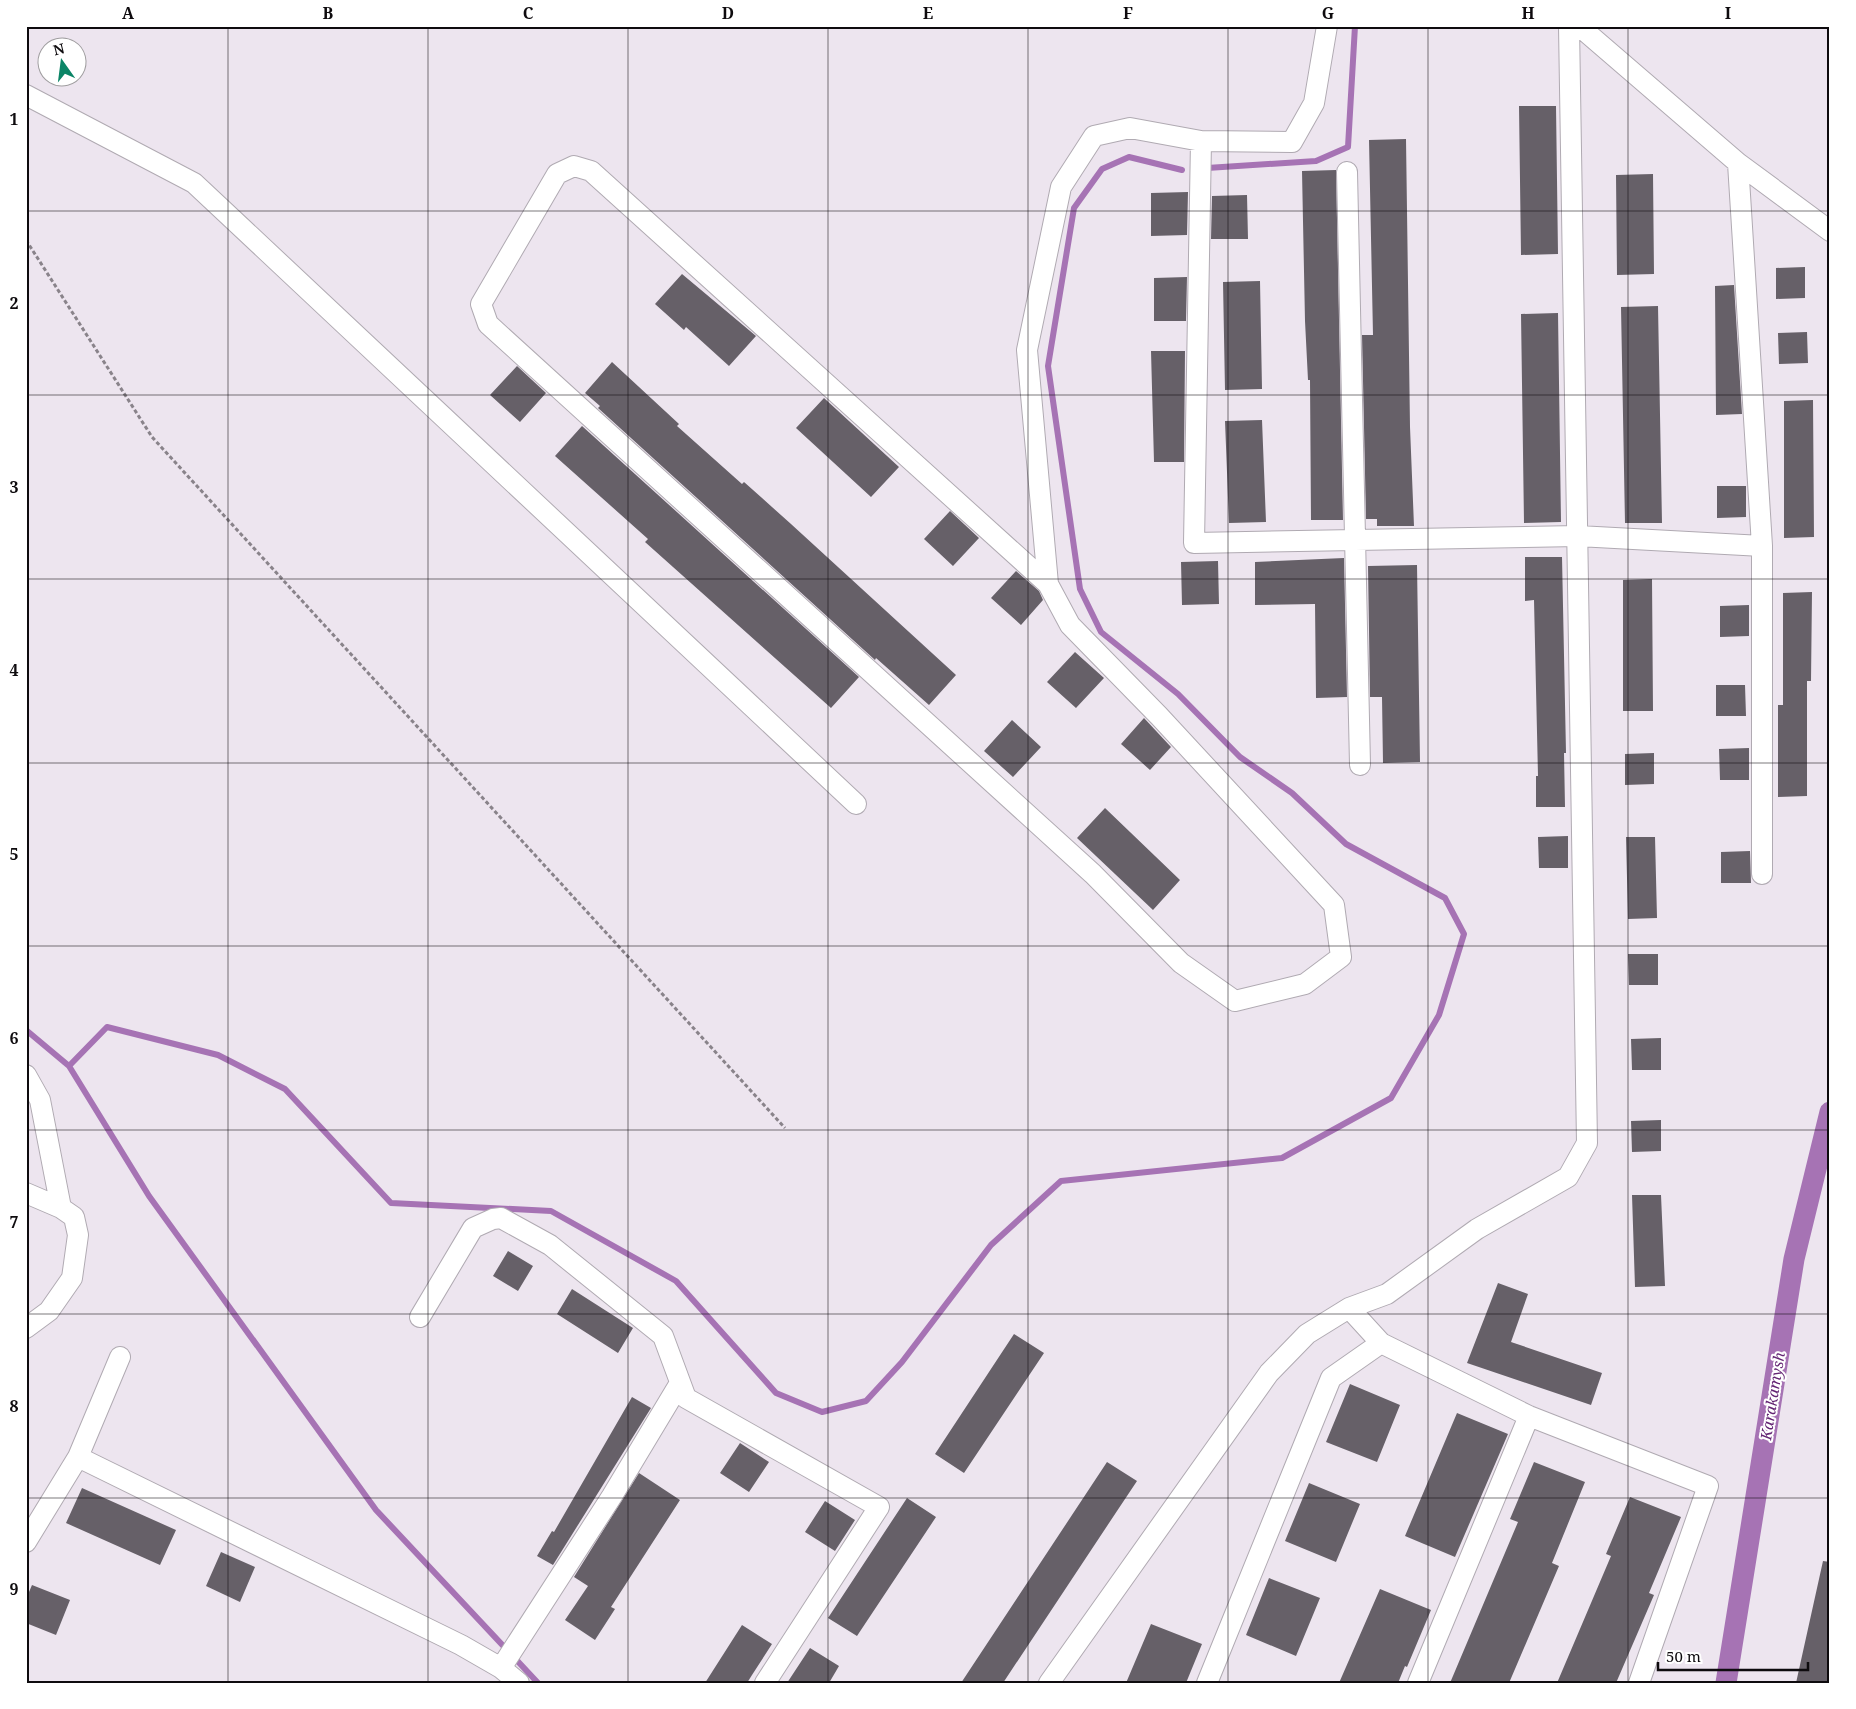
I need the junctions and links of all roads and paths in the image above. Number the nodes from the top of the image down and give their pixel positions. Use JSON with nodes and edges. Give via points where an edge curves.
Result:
{"nodes":[{"id":1,"x":1327,"y":26,"type":"edge"},
{"id":2,"x":1570,"y":26,"type":"edge"},
{"id":3,"x":1579,"y":26,"type":"edge"},
{"id":4,"x":26,"y":94,"type":"edge"},
{"id":5,"x":1201,"y":140,"type":"junction"},
{"id":6,"x":1738,"y":163,"type":"junction"},
{"id":7,"x":1347,"y":172,"type":"dead end"},
{"id":8,"x":1830,"y":231,"type":"edge"},
{"id":9,"x":26,"y":240,"type":"edge"},
{"id":10,"x":1578,"y":536,"type":"junction"},
{"id":11,"x":1355,"y":540,"type":"junction"},
{"id":12,"x":1762,"y":546,"type":"junction"},
{"id":13,"x":1048,"y":584,"type":"junction"},
{"id":14,"x":1360,"y":765,"type":"dead end"},
{"id":15,"x":856,"y":804,"type":"dead end"},
{"id":16,"x":1762,"y":874,"type":"dead end"},
{"id":17,"x":26,"y":1075,"type":"edge"},
{"id":18,"x":785,"y":1128,"type":"dead end"},
{"id":19,"x":26,"y":1193,"type":"edge"},
{"id":20,"x":61,"y":1208,"type":"junction"},
{"id":21,"x":1350,"y":1308,"type":"junction"},
{"id":22,"x":420,"y":1317,"type":"dead end"},
{"id":23,"x":26,"y":1328,"type":"edge"},
{"id":24,"x":1381,"y":1344,"type":"junction"},
{"id":25,"x":120,"y":1357,"type":"dead end"},
{"id":26,"x":680,"y":1383,"type":"junction"},
{"id":27,"x":1529,"y":1416,"type":"junction"},
{"id":28,"x":78,"y":1457,"type":"junction"},
{"id":29,"x":26,"y":1542,"type":"edge"},
{"id":30,"x":501,"y":1668,"type":"junction"},
{"id":31,"x":519,"y":1683,"type":"edge"},
{"id":32,"x":765,"y":1683,"type":"edge"},
{"id":33,"x":1050,"y":1683,"type":"edge"},
{"id":34,"x":1207,"y":1683,"type":"edge"},
{"id":35,"x":1418,"y":1683,"type":"edge"},
{"id":36,"x":1639,"y":1683,"type":"edge"}],
"edges":[{"from":1,"to":5,"type":"street","via":[[1314,103],[1292,142]]},
{"from":2,"to":10,"type":"street"},
{"from":3,"to":6,"type":"street"},
{"from":4,"to":15,"type":"street","via":[[194,183]]},
{"from":5,"to":11,"type":"street","via":[[1194,543]]},
{"from":5,"to":13,"type":"street","via":[[1130,128],[1094,136],[1061,187],[1027,350]]},
{"from":6,"to":8,"type":"street"},
{"from":6,"to":12,"type":"street"},
{"from":7,"to":11,"type":"street"},
{"from":9,"to":18,"type":"path","via":[[152,437]]},
{"from":10,"to":11,"type":"street"},
{"from":10,"to":12,"type":"street"},
{"from":10,"to":21,"type":"street","via":[[1587,1142],[1568,1177],[1476,1229],[1387,1294]]},
{"from":11,"to":14,"type":"street"},
{"from":12,"to":16,"type":"street"},
{"from":13,"to":13,"type":"street","via":[[1070,625],[1160,716],[1334,905],[1342,957],[1305,984],[1235,1001],[1181,964],[1093,874],[488,324],[481,304],[557,174],[574,166],[591,170]]},
{"from":17,"to":20,"type":"street","via":[[40,1100]]},
{"from":19,"to":20,"type":"street"},
{"from":20,"to":23,"type":"street","via":[[74,1218],[78,1235],[72,1278],[49,1311]]},
{"from":21,"to":24,"type":"street"},
{"from":21,"to":33,"type":"street","via":[[1307,1334],[1269,1373]]},
{"from":22,"to":26,"type":"street","via":[[473,1228],[501,1218],[550,1245],[663,1336]]},
{"from":24,"to":27,"type":"street"},
{"from":24,"to":34,"type":"street","via":[[1331,1378]]},
{"from":25,"to":28,"type":"street"},
{"from":26,"to":30,"type":"street","via":[[607,1504]]},
{"from":26,"to":32,"type":"street","via":[[686,1398],[879,1507]]},
{"from":27,"to":35,"type":"street"},
{"from":27,"to":36,"type":"street","via":[[1708,1486]]},
{"from":28,"to":29,"type":"street"},
{"from":28,"to":30,"type":"street","via":[[461,1645]]},
{"from":30,"to":31,"type":"street"}]}
